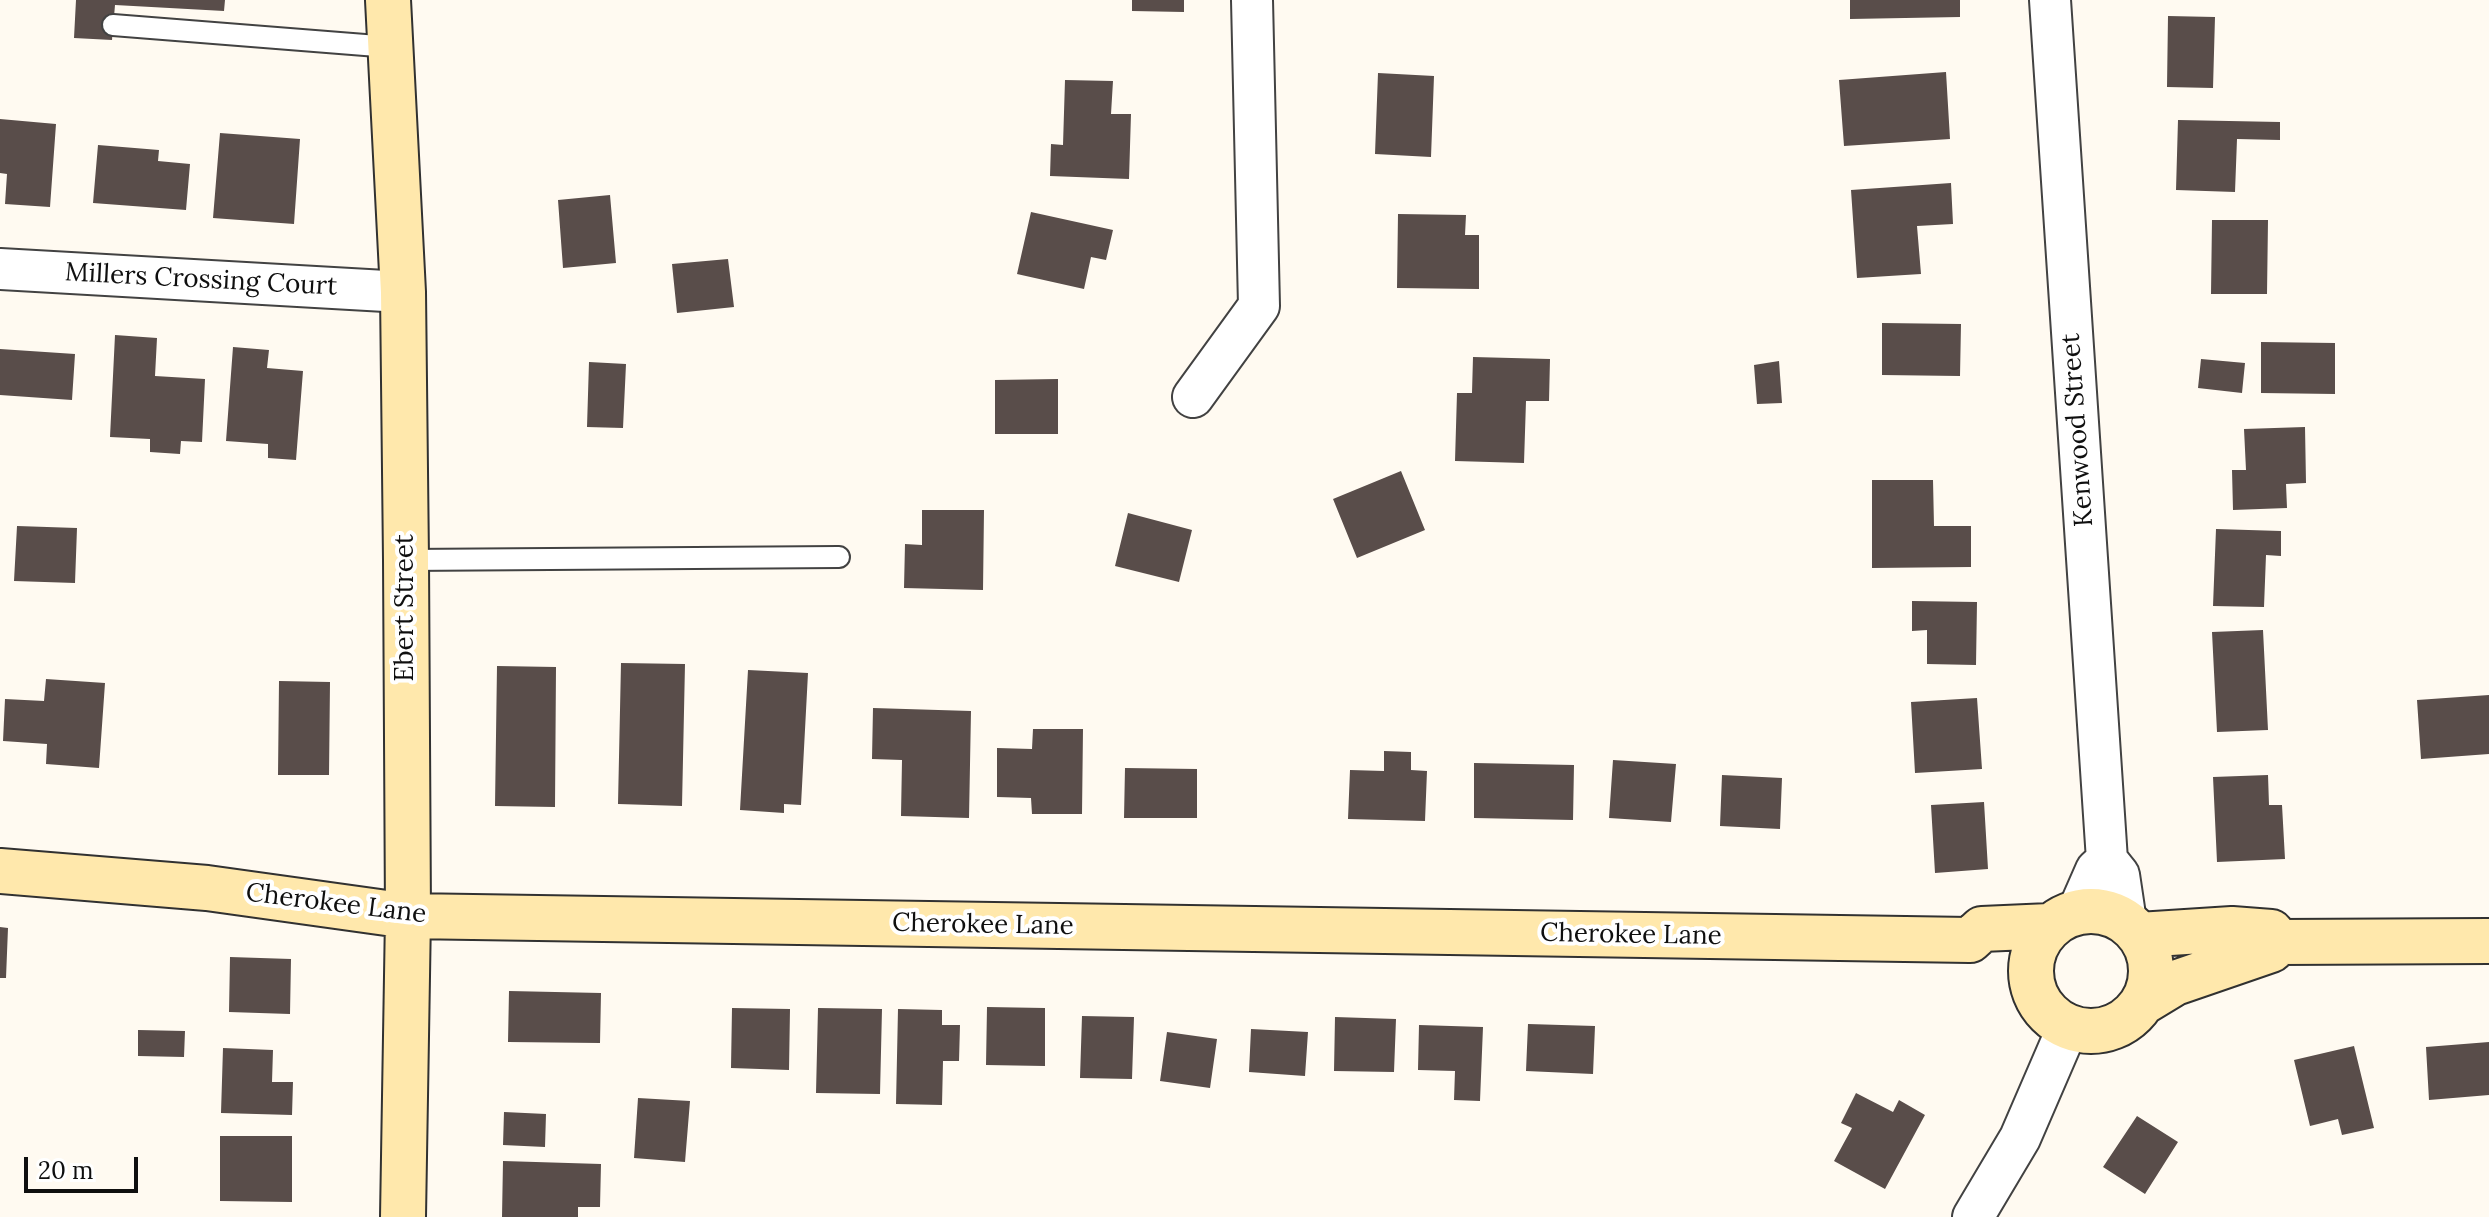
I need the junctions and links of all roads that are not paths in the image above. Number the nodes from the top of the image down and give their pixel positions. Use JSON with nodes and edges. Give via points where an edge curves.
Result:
{"nodes":[{"id":1,"x":388,"y":0,"type":"edge"},
{"id":2,"x":1252,"y":0,"type":"edge"},
{"id":3,"x":2050,"y":0,"type":"edge"},
{"id":4,"x":113,"y":25,"type":"dead end"},
{"id":5,"x":390,"y":47,"type":"junction"},
{"id":6,"x":0,"y":269,"type":"edge"},
{"id":7,"x":403,"y":292,"type":"junction"},
{"id":8,"x":1193,"y":397,"type":"dead end"},
{"id":9,"x":839,"y":557,"type":"dead end"},
{"id":10,"x":406,"y":560,"type":"junction"},
{"id":11,"x":2107,"y":860,"type":"junction"},
{"id":12,"x":0,"y":871,"type":"edge"},
{"id":13,"x":408,"y":916,"type":"junction"},
{"id":14,"x":2064,"y":919,"type":"junction"},
{"id":15,"x":2132,"y":928,"type":"junction"},
{"id":16,"x":1970,"y":940,"type":"junction"},
{"id":17,"x":2489,"y":941,"type":"edge"},
{"id":18,"x":2279,"y":942,"type":"junction"},
{"id":19,"x":2031,"y":985,"type":"junction"},
{"id":20,"x":2142,"y":1003,"type":"junction"},
{"id":21,"x":2068,"y":1027,"type":"junction"},
{"id":22,"x":403,"y":1217,"type":"edge"},
{"id":23,"x":1973,"y":1217,"type":"edge"}],
"edges":[{"from":1,"to":5,"type":"street","name":"Ebert Street"},
{"from":2,"to":8,"type":"street","via":[[1259,306]]},
{"from":3,"to":11,"type":"street","name":"Kenwood Street"},
{"from":4,"to":5,"type":"lane"},
{"from":5,"to":7,"type":"street","name":"Ebert Street"},
{"from":6,"to":7,"type":"street","name":"Millers Crossing Court"},
{"from":7,"to":10,"type":"street","name":"Ebert Street"},
{"from":9,"to":10,"type":"lane"},
{"from":10,"to":13,"type":"street","name":"Ebert Street"},
{"from":11,"to":14,"type":"street"},
{"from":11,"to":15,"type":"street","name":"Kenwood Street","via":[[2119,875]]},
{"from":12,"to":13,"type":"street","name":"Cherokee Lane","via":[[207,888]]},
{"from":13,"to":16,"type":"street","name":"Cherokee Lane"},
{"from":13,"to":22,"type":"street","name":"Ebert Street"},
{"from":14,"to":15,"type":"street","via":[[2098,911]]},
{"from":14,"to":16,"type":"street","name":"Cherokee Lane","via":[[1982,929]]},
{"from":14,"to":19,"type":"street","via":[[2035,947]]},
{"from":15,"to":18,"type":"street","via":[[2271,932]]},
{"from":15,"to":20,"type":"street","via":[[2145,943],[2151,963]]},
{"from":16,"to":19,"type":"street","via":[[1980,953]]},
{"from":17,"to":18,"type":"street"},
{"from":18,"to":20,"type":"street","via":[[2271,950],[2175,983]]},
{"from":19,"to":21,"type":"street","via":[[2039,1003]]},
{"from":20,"to":21,"type":"street","via":[[2110,1028]]},
{"from":21,"to":23,"type":"street","via":[[2020,1138]]}]}
